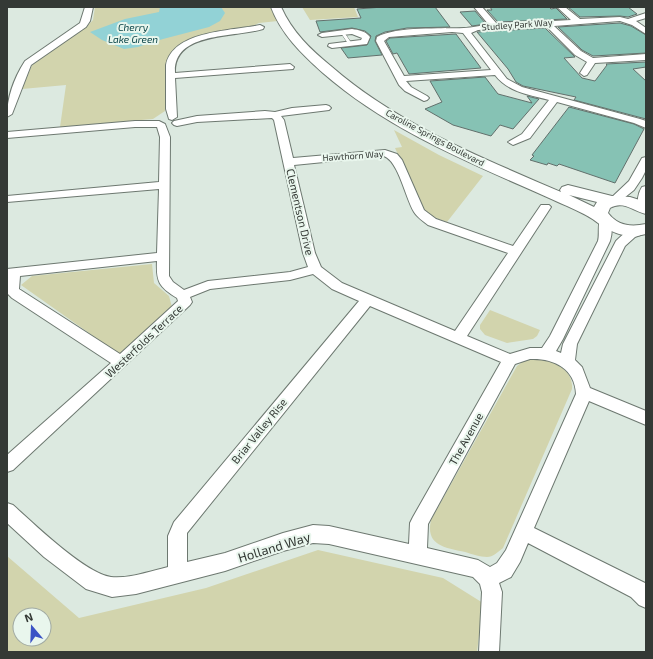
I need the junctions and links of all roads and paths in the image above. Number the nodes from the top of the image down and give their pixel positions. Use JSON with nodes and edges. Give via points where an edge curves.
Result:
{"nodes":[{"id":1,"x":89,"y":7,"type":"edge"},
{"id":2,"x":276,"y":7,"type":"edge"},
{"id":3,"x":289,"y":7,"type":"edge"},
{"id":4,"x":478,"y":7,"type":"edge"},
{"id":5,"x":561,"y":7,"type":"edge"},
{"id":6,"x":639,"y":7,"type":"edge"},
{"id":7,"x":646,"y":14,"type":"edge"},
{"id":8,"x":577,"y":21,"type":"junction"},
{"id":9,"x":629,"y":21,"type":"junction"},
{"id":10,"x":547,"y":23,"type":"junction"},
{"id":11,"x":260,"y":27,"type":"dead end"},
{"id":12,"x":494,"y":27,"type":"junction"},
{"id":13,"x":468,"y":31,"type":"junction"},
{"id":14,"x":646,"y":32,"type":"edge"},
{"id":15,"x":343,"y":33,"type":"junction"},
{"id":16,"x":322,"y":35,"type":"dead end"},
{"id":17,"x":366,"y":37,"type":"junction"},
{"id":18,"x":380,"y":38,"type":"junction"},
{"id":19,"x":350,"y":44,"type":"junction"},
{"id":20,"x":332,"y":46,"type":"dead end"},
{"id":21,"x":646,"y":57,"type":"edge"},
{"id":22,"x":592,"y":61,"type":"junction"},
{"id":23,"x":290,"y":68,"type":"dead end"},
{"id":24,"x":496,"y":72,"type":"junction"},
{"id":25,"x":584,"y":73,"type":"dead end"},
{"id":26,"x":171,"y":76,"type":"junction"},
{"id":27,"x":401,"y":79,"type":"junction"},
{"id":28,"x":424,"y":98,"type":"dead end"},
{"id":29,"x":555,"y":99,"type":"junction"},
{"id":30,"x":326,"y":108,"type":"dead end"},
{"id":31,"x":7,"y":114,"type":"edge"},
{"id":32,"x":275,"y":115,"type":"junction"},
{"id":33,"x":168,"y":122,"type":"junction"},
{"id":34,"x":643,"y":123,"type":"edge"},
{"id":35,"x":7,"y":135,"type":"edge"},
{"id":36,"x":513,"y":142,"type":"dead end"},
{"id":37,"x":646,"y":160,"type":"edge"},
{"id":38,"x":288,"y":162,"type":"junction"},
{"id":39,"x":164,"y":185,"type":"junction"},
{"id":40,"x":646,"y":189,"type":"edge"},
{"id":41,"x":7,"y":199,"type":"edge"},
{"id":42,"x":613,"y":201,"type":"junction"},
{"id":43,"x":545,"y":207,"type":"dead end"},
{"id":44,"x":645,"y":208,"type":"edge"},
{"id":45,"x":604,"y":219,"type":"junction"},
{"id":46,"x":644,"y":230,"type":"edge"},
{"id":47,"x":516,"y":251,"type":"junction"},
{"id":48,"x":164,"y":256,"type":"junction"},
{"id":49,"x":315,"y":269,"type":"junction"},
{"id":50,"x":10,"y":272,"type":"edge"},
{"id":51,"x":183,"y":295,"type":"junction"},
{"id":52,"x":368,"y":299,"type":"junction"},
{"id":53,"x":458,"y":338,"type":"junction"},
{"id":54,"x":546,"y":354,"type":"junction"},
{"id":55,"x":510,"y":360,"type":"junction"},
{"id":56,"x":567,"y":361,"type":"junction"},
{"id":57,"x":121,"y":362,"type":"junction"},
{"id":58,"x":584,"y":392,"type":"junction"},
{"id":59,"x":646,"y":418,"type":"edge"},
{"id":60,"x":7,"y":465,"type":"edge"},
{"id":61,"x":7,"y":511,"type":"edge"},
{"id":62,"x":524,"y":532,"type":"junction"},
{"id":63,"x":418,"y":555,"type":"junction"},
{"id":64,"x":178,"y":573,"type":"junction"},
{"id":65,"x":488,"y":578,"type":"junction"},
{"id":66,"x":646,"y":598,"type":"edge"},
{"id":67,"x":489,"y":652,"type":"edge"}],
"edges":[{"from":1,"to":31,"type":"street","via":[[83,25],[28,63]]},
{"from":2,"to":45,"type":"main road","name":"Caroline Springs Boulevard","via":[[293,35],[312,57],[370,103],[454,151],[567,200]]},
{"from":3,"to":42,"type":"main road","name":"Caroline Springs Boulevard","via":[[318,48],[386,101],[484,154],[567,190]]},
{"from":4,"to":12,"type":"street"},
{"from":5,"to":8,"type":"street"},
{"from":6,"to":7,"type":"street"},
{"from":7,"to":9,"type":"street"},
{"from":8,"to":9,"type":"street","name":"Studley Park Way"},
{"from":8,"to":10,"type":"street","name":"Studley Park Way"},
{"from":9,"to":14,"type":"street","name":"Studley Park Way"},
{"from":10,"to":12,"type":"street","name":"Studley Park Way"},
{"from":10,"to":22,"type":"street","via":[[578,53]]},
{"from":11,"to":26,"type":"street","name":"Westerfolds Terrace","via":[[210,36],[190,43],[172,59]]},
{"from":12,"to":13,"type":"street","name":"Studley Park Way"},
{"from":13,"to":18,"type":"street","via":[[395,34]]},
{"from":13,"to":24,"type":"street","name":"Studley Park Way","via":[[468,36]]},
{"from":15,"to":16,"type":"street"},
{"from":15,"to":17,"type":"street","via":[[356,32]]},
{"from":15,"to":19,"type":"lane"},
{"from":17,"to":18,"type":"street"},
{"from":17,"to":19,"type":"street","via":[[364,42]]},
{"from":18,"to":27,"type":"street"},
{"from":19,"to":20,"type":"street"},
{"from":21,"to":22,"type":"street"},
{"from":22,"to":25,"type":"street"},
{"from":23,"to":26,"type":"street"},
{"from":24,"to":27,"type":"street"},
{"from":24,"to":29,"type":"street","name":"Studley Park Way","via":[[509,85]]},
{"from":26,"to":33,"type":"street","name":"Westerfolds Terrace"},
{"from":27,"to":28,"type":"street","via":[[408,89]]},
{"from":29,"to":34,"type":"street","name":"Studley Park Way"},
{"from":29,"to":36,"type":"street","via":[[526,136]]},
{"from":30,"to":32,"type":"street"},
{"from":32,"to":33,"type":"street"},
{"from":32,"to":38,"type":"street","name":"Clementson Drive","via":[[279,120]]},
{"from":33,"to":35,"type":"street"},
{"from":33,"to":39,"type":"street","name":"Westerfolds Terrace"},
{"from":37,"to":42,"type":"street","via":[[629,191]]},
{"from":38,"to":47,"type":"street","name":"Hawthorn Way","via":[[390,154],[397,160],[424,216],[432,222]]},
{"from":38,"to":49,"type":"street","name":"Clementson Drive"},
{"from":39,"to":41,"type":"street"},
{"from":39,"to":48,"type":"street","name":"Westerfolds Terrace"},
{"from":40,"to":44,"type":"street"},
{"from":42,"to":44,"type":"main road","name":"Caroline Springs Boulevard","via":[[630,202]]},
{"from":42,"to":45,"type":"main road","via":[[600,209]]},
{"from":43,"to":47,"type":"street"},
{"from":45,"to":46,"type":"main road","name":"Caroline Springs Boulevard","via":[[621,229]]},
{"from":45,"to":54,"type":"street","via":[[604,241],[556,339]]},
{"from":46,"to":56,"type":"street","via":[[631,234],[620,244],[570,344]]},
{"from":47,"to":53,"type":"street"},
{"from":48,"to":50,"type":"street"},
{"from":48,"to":51,"type":"street","name":"Westerfolds Terrace","via":[[164,282]]},
{"from":49,"to":51,"type":"street","via":[[290,276],[208,285]]},
{"from":49,"to":52,"type":"street","name":"Clementson Drive","via":[[337,286]]},
{"from":50,"to":57,"type":"street","via":[[12,290],[15,294]]},
{"from":51,"to":57,"type":"street","name":"Westerfolds Terrace","via":[[185,302],[182,306]]},
{"from":52,"to":53,"type":"street","name":"Clementson Drive"},
{"from":52,"to":64,"type":"street","name":"Briar Valley Rise","via":[[180,528],[177,536]]},
{"from":53,"to":55,"type":"street","name":"Clementson Drive"},
{"from":54,"to":55,"type":"street","via":[[528,353]]},
{"from":54,"to":56,"type":"street"},
{"from":55,"to":63,"type":"street","name":"The Avenue","via":[[419,523]]},
{"from":56,"to":58,"type":"street","via":[[575,369]]},
{"from":57,"to":60,"type":"street","name":"Westerfolds Terrace"},
{"from":58,"to":59,"type":"street"},
{"from":58,"to":62,"type":"street"},
{"from":61,"to":64,"type":"street","name":"Holland Way","via":[[52,551],[93,582],[112,587],[136,584]]},
{"from":62,"to":65,"type":"street","via":[[504,570]]},
{"from":62,"to":66,"type":"street","via":[[638,590]]},
{"from":63,"to":64,"type":"street","name":"Holland Way","via":[[329,535],[313,534],[225,562]]},
{"from":63,"to":65,"type":"street","name":"Holland Way","via":[[478,569]]},
{"from":65,"to":67,"type":"street","via":[[492,592]]}]}
